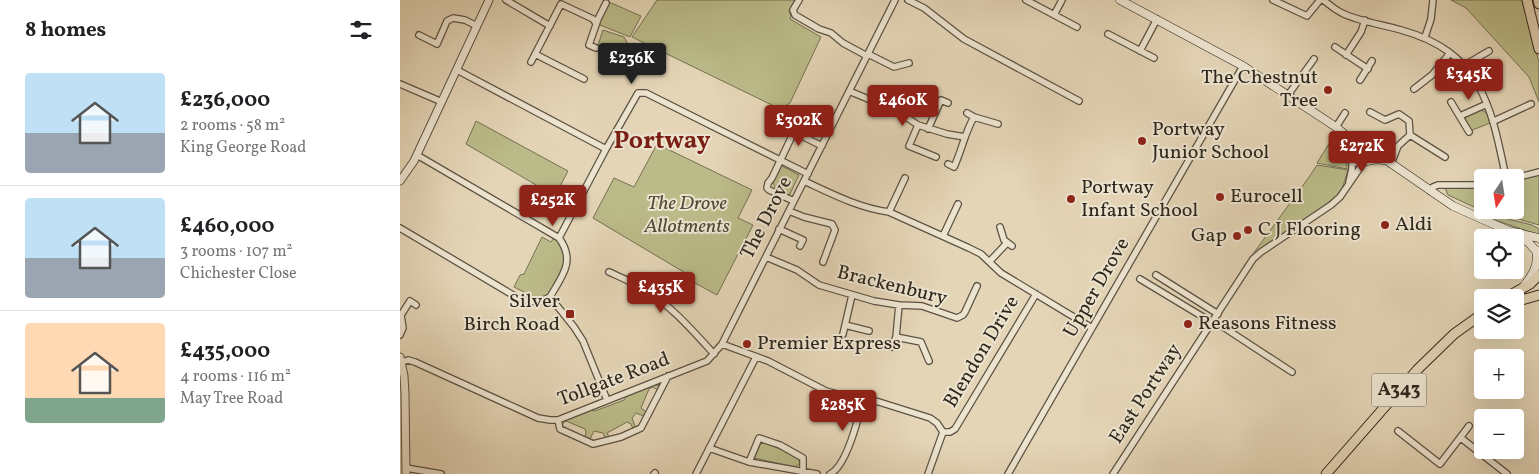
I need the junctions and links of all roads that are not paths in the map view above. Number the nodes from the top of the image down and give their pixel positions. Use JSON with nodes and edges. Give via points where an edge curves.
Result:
{"nodes":[{"id":1,"x":489,"y":0,"type":"edge"},
{"id":2,"x":506,"y":0,"type":"edge"},
{"id":3,"x":799,"y":0,"type":"edge"},
{"id":4,"x":895,"y":0,"type":"edge"},
{"id":5,"x":908,"y":0,"type":"edge"},
{"id":6,"x":1026,"y":0,"type":"edge"},
{"id":7,"x":1062,"y":0,"type":"edge"},
{"id":8,"x":1120,"y":0,"type":"edge"},
{"id":9,"x":1273,"y":0,"type":"edge"},
{"id":10,"x":1322,"y":0,"type":"edge"},
{"id":11,"x":1433,"y":0,"type":"edge"},
{"id":12,"x":1527,"y":0,"type":"edge"},
{"id":13,"x":1538,"y":0,"type":"edge"},
{"id":14,"x":515,"y":2,"type":"edge"},
{"id":15,"x":558,"y":2,"type":"edge"},
{"id":16,"x":606,"y":3,"type":"dead end"},
{"id":17,"x":1539,"y":4,"type":"edge"},
{"id":18,"x":1054,"y":15,"type":"junction"},
{"id":19,"x":1157,"y":19,"type":"junction"},
{"id":20,"x":1365,"y":20,"type":"junction"},
{"id":21,"x":596,"y":23,"type":"junction"},
{"id":22,"x":477,"y":26,"type":"junction"},
{"id":23,"x":550,"y":26,"type":"junction"},
{"id":24,"x":1078,"y":27,"type":"dead end"},
{"id":25,"x":1108,"y":34,"type":"dead end"},
{"id":26,"x":419,"y":35,"type":"dead end"},
{"id":27,"x":1425,"y":37,"type":"junction"},
{"id":28,"x":582,"y":42,"type":"dead end"},
{"id":29,"x":589,"y":45,"type":"junction"},
{"id":30,"x":1335,"y":47,"type":"dead end"},
{"id":31,"x":596,"y":48,"type":"dead end"},
{"id":32,"x":1539,"y":50,"type":"edge"},
{"id":33,"x":1140,"y":51,"type":"junction"},
{"id":34,"x":1489,"y":51,"type":"dead end"},
{"id":35,"x":1450,"y":53,"type":"junction"},
{"id":36,"x":535,"y":54,"type":"junction"},
{"id":37,"x":1346,"y":54,"type":"junction"},
{"id":38,"x":867,"y":55,"type":"junction"},
{"id":39,"x":1154,"y":58,"type":"dead end"},
{"id":40,"x":1314,"y":59,"type":"dead end"},
{"id":41,"x":1372,"y":61,"type":"dead end"},
{"id":42,"x":531,"y":62,"type":"dead end"},
{"id":43,"x":909,"y":63,"type":"dead end"},
{"id":44,"x":1465,"y":65,"type":"junction"},
{"id":45,"x":1243,"y":66,"type":"junction"},
{"id":46,"x":1368,"y":68,"type":"junction"},
{"id":47,"x":457,"y":70,"type":"junction"},
{"id":48,"x":584,"y":79,"type":"dead end"},
{"id":49,"x":1360,"y":80,"type":"dead end"},
{"id":50,"x":400,"y":84,"type":"edge"},
{"id":51,"x":1414,"y":90,"type":"dead end"},
{"id":52,"x":849,"y":92,"type":"junction"},
{"id":53,"x":1288,"y":96,"type":"junction"},
{"id":54,"x":1079,"y":101,"type":"dead end"},
{"id":55,"x":442,"y":102,"type":"junction"},
{"id":56,"x":1451,"y":102,"type":"dead end"},
{"id":57,"x":948,"y":103,"type":"dead end"},
{"id":58,"x":1487,"y":104,"type":"junction"},
{"id":59,"x":1531,"y":104,"type":"dead end"},
{"id":60,"x":1370,"y":112,"type":"dead end"},
{"id":61,"x":967,"y":113,"type":"dead end"},
{"id":62,"x":1345,"y":113,"type":"dead end"},
{"id":63,"x":1460,"y":116,"type":"junction"},
{"id":64,"x":974,"y":117,"type":"junction"},
{"id":65,"x":1494,"y":121,"type":"junction"},
{"id":66,"x":998,"y":124,"type":"dead end"},
{"id":67,"x":918,"y":125,"type":"junction"},
{"id":68,"x":928,"y":128,"type":"junction"},
{"id":69,"x":1338,"y":128,"type":"junction"},
{"id":70,"x":1469,"y":132,"type":"dead end"},
{"id":71,"x":1410,"y":135,"type":"junction"},
{"id":72,"x":965,"y":137,"type":"junction"},
{"id":73,"x":822,"y":146,"type":"junction"},
{"id":74,"x":1363,"y":147,"type":"junction"},
{"id":75,"x":606,"y":149,"type":"junction"},
{"id":76,"x":417,"y":155,"type":"junction"},
{"id":77,"x":936,"y":157,"type":"dead end"},
{"id":78,"x":1351,"y":157,"type":"junction"},
{"id":79,"x":1446,"y":157,"type":"dead end"},
{"id":80,"x":780,"y":160,"type":"junction"},
{"id":81,"x":1365,"y":161,"type":"junction"},
{"id":82,"x":1388,"y":162,"type":"junction"},
{"id":83,"x":948,"y":164,"type":"dead end"},
{"id":84,"x":1504,"y":169,"type":"edge"},
{"id":85,"x":1539,"y":172,"type":"edge"},
{"id":86,"x":808,"y":174,"type":"junction"},
{"id":87,"x":1524,"y":176,"type":"edge"},
{"id":88,"x":905,"y":178,"type":"dead end"},
{"id":89,"x":400,"y":181,"type":"edge"},
{"id":90,"x":804,"y":181,"type":"junction"},
{"id":91,"x":1349,"y":184,"type":"junction"},
{"id":92,"x":1474,"y":185,"type":"edge"},
{"id":93,"x":1430,"y":191,"type":"junction"},
{"id":94,"x":794,"y":201,"type":"junction"},
{"id":95,"x":958,"y":204,"type":"dead end"},
{"id":96,"x":790,"y":211,"type":"junction"},
{"id":97,"x":889,"y":212,"type":"junction"},
{"id":98,"x":1000,"y":227,"type":"dead end"},
{"id":99,"x":400,"y":228,"type":"edge"},
{"id":100,"x":779,"y":229,"type":"junction"},
{"id":101,"x":1504,"y":229,"type":"edge"},
{"id":102,"x":1524,"y":234,"type":"edge"},
{"id":103,"x":943,"y":236,"type":"junction"},
{"id":104,"x":559,"y":238,"type":"junction"},
{"id":105,"x":1539,"y":238,"type":"edge"},
{"id":106,"x":1524,"y":240,"type":"edge"},
{"id":107,"x":800,"y":246,"type":"dead end"},
{"id":108,"x":1537,"y":252,"type":"edge"},
{"id":109,"x":766,"y":257,"type":"junction"},
{"id":110,"x":990,"y":261,"type":"junction"},
{"id":111,"x":823,"y":262,"type":"dead end"},
{"id":112,"x":609,"y":272,"type":"dead end"},
{"id":113,"x":1156,"y":275,"type":"dead end"},
{"id":114,"x":1539,"y":275,"type":"edge"},
{"id":115,"x":1140,"y":279,"type":"dead end"},
{"id":116,"x":977,"y":286,"type":"dead end"},
{"id":117,"x":1523,"y":288,"type":"joint"},
{"id":118,"x":1036,"y":294,"type":"junction"},
{"id":119,"x":852,"y":295,"type":"junction"},
{"id":120,"x":1539,"y":296,"type":"edge"},
{"id":121,"x":550,"y":297,"type":"junction"},
{"id":122,"x":1524,"y":300,"type":"edge"},
{"id":123,"x":416,"y":304,"type":"dead end"},
{"id":124,"x":899,"y":305,"type":"junction"},
{"id":125,"x":1218,"y":314,"type":"junction"},
{"id":126,"x":1474,"y":320,"type":"edge"},
{"id":127,"x":1214,"y":322,"type":"junction"},
{"id":128,"x":845,"y":325,"type":"junction"},
{"id":129,"x":1092,"y":328,"type":"junction"},
{"id":130,"x":869,"y":331,"type":"dead end"},
{"id":131,"x":843,"y":334,"type":"dead end"},
{"id":132,"x":400,"y":335,"type":"edge"},
{"id":133,"x":896,"y":337,"type":"junction"},
{"id":134,"x":722,"y":344,"type":"junction"},
{"id":135,"x":892,"y":347,"type":"dead end"},
{"id":136,"x":714,"y":354,"type":"junction"},
{"id":137,"x":756,"y":357,"type":"junction"},
{"id":138,"x":401,"y":359,"type":"edge"},
{"id":139,"x":929,"y":361,"type":"dead end"},
{"id":140,"x":1292,"y":372,"type":"dead end"},
{"id":141,"x":668,"y":376,"type":"junction"},
{"id":142,"x":657,"y":381,"type":"junction"},
{"id":143,"x":662,"y":389,"type":"junction"},
{"id":144,"x":863,"y":399,"type":"junction"},
{"id":145,"x":607,"y":400,"type":"junction"},
{"id":146,"x":558,"y":420,"type":"junction"},
{"id":147,"x":1470,"y":426,"type":"dead end"},
{"id":148,"x":403,"y":430,"type":"edge"},
{"id":149,"x":1398,"y":431,"type":"dead end"},
{"id":150,"x":943,"y":432,"type":"junction"},
{"id":151,"x":1461,"y":438,"type":"junction"},
{"id":152,"x":709,"y":448,"type":"junction"},
{"id":153,"x":749,"y":462,"type":"junction"},
{"id":154,"x":406,"y":471,"type":"edge"},
{"id":155,"x":803,"y":472,"type":"junction"},
{"id":156,"x":441,"y":474,"type":"edge"},
{"id":157,"x":696,"y":474,"type":"edge"},
{"id":158,"x":818,"y":474,"type":"edge"},
{"id":159,"x":830,"y":474,"type":"edge"},
{"id":160,"x":928,"y":474,"type":"edge"},
{"id":161,"x":1008,"y":474,"type":"edge"},
{"id":162,"x":1113,"y":474,"type":"edge"},
{"id":163,"x":1326,"y":474,"type":"edge"},
{"id":164,"x":1506,"y":474,"type":"edge"}],
"edges":[{"from":1,"to":22,"type":"street"},
{"from":2,"to":14,"type":"street"},
{"from":3,"to":38,"type":"street","via":[[795,15]]},
{"from":4,"to":38,"type":"street","name":"The Drove"},
{"from":5,"to":54,"type":"street","via":[[964,39]]},
{"from":6,"to":18,"type":"street"},
{"from":7,"to":18,"type":"street"},
{"from":8,"to":19,"type":"main road"},
{"from":9,"to":10,"type":"street","via":[[1307,16]]},
{"from":10,"to":20,"type":"street","via":[[1344,14]]},
{"from":11,"to":27,"type":"street"},
{"from":12,"to":32,"type":"main road"},
{"from":13,"to":17,"type":"main road"},
{"from":14,"to":23,"type":"street"},
{"from":15,"to":21,"type":"street"},
{"from":15,"to":23,"type":"street"},
{"from":16,"to":21,"type":"street"},
{"from":18,"to":24,"type":"street"},
{"from":19,"to":33,"type":"street"},
{"from":19,"to":45,"type":"main road"},
{"from":20,"to":27,"type":"street"},
{"from":20,"to":37,"type":"street"},
{"from":21,"to":29,"type":"street"},
{"from":22,"to":26,"type":"street","via":[[453,18],[446,21],[437,44]]},
{"from":22,"to":47,"type":"street"},
{"from":23,"to":36,"type":"street"},
{"from":25,"to":33,"type":"street"},
{"from":27,"to":35,"type":"street"},
{"from":28,"to":29,"type":"street"},
{"from":29,"to":31,"type":"street"},
{"from":30,"to":37,"type":"street"},
{"from":33,"to":39,"type":"street"},
{"from":34,"to":44,"type":"street"},
{"from":35,"to":44,"type":"street"},
{"from":35,"to":51,"type":"street"},
{"from":36,"to":42,"type":"street"},
{"from":36,"to":48,"type":"street"},
{"from":37,"to":46,"type":"street"},
{"from":38,"to":43,"type":"street","via":[[894,67]]},
{"from":38,"to":52,"type":"street","name":"The Drove"},
{"from":40,"to":53,"type":"street"},
{"from":41,"to":46,"type":"street"},
{"from":44,"to":58,"type":"street"},
{"from":45,"to":53,"type":"main road"},
{"from":45,"to":129,"type":"street","name":"Upper Drove"},
{"from":46,"to":49,"type":"street"},
{"from":47,"to":55,"type":"street"},
{"from":47,"to":75,"type":"street"},
{"from":50,"to":55,"type":"street"},
{"from":52,"to":67,"type":"street","via":[[897,111]]},
{"from":52,"to":73,"type":"street","name":"The Drove"},
{"from":53,"to":69,"type":"main road"},
{"from":55,"to":76,"type":"street"},
{"from":56,"to":63,"type":"street"},
{"from":57,"to":68,"type":"street","via":[[942,98]]},
{"from":58,"to":63,"type":"street"},
{"from":58,"to":65,"type":"street"},
{"from":59,"to":65,"type":"street"},
{"from":60,"to":71,"type":"street","via":[[1385,120],[1399,114],[1409,121]]},
{"from":61,"to":64,"type":"street"},
{"from":62,"to":69,"type":"street"},
{"from":63,"to":70,"type":"street"},
{"from":64,"to":66,"type":"street"},
{"from":64,"to":72,"type":"street"},
{"from":65,"to":84,"type":"street"},
{"from":67,"to":68,"type":"street"},
{"from":67,"to":77,"type":"street","via":[[909,146]]},
{"from":68,"to":72,"type":"street"},
{"from":69,"to":74,"type":"main road"},
{"from":69,"to":78,"type":"main road"},
{"from":71,"to":79,"type":"street"},
{"from":71,"to":82,"type":"street"},
{"from":72,"to":83,"type":"street","via":[[956,167]]},
{"from":73,"to":80,"type":"street","via":[[795,134]]},
{"from":73,"to":86,"type":"street","name":"The Drove"},
{"from":74,"to":78,"type":"main road","via":[[1353,148]]},
{"from":74,"to":81,"type":"main road","via":[[1368,154]]},
{"from":74,"to":82,"type":"main road"},
{"from":75,"to":80,"type":"street","via":[[636,95],[644,92]]},
{"from":75,"to":104,"type":"street"},
{"from":76,"to":89,"type":"street"},
{"from":76,"to":104,"type":"street"},
{"from":78,"to":81,"type":"main road","via":[[1357,162]]},
{"from":78,"to":91,"type":"street"},
{"from":80,"to":86,"type":"street"},
{"from":80,"to":94,"type":"street","via":[[767,188]]},
{"from":81,"to":82,"type":"main road","via":[[1376,158]]},
{"from":81,"to":91,"type":"street","name":"East Portway"},
{"from":82,"to":93,"type":"main road"},
{"from":85,"to":87,"type":"street"},
{"from":86,"to":90,"type":"street","name":"The Drove"},
{"from":88,"to":97,"type":"street"},
{"from":90,"to":94,"type":"street","name":"The Drove"},
{"from":90,"to":97,"type":"street","via":[[847,201]]},
{"from":91,"to":125,"type":"street","name":"East Portway","via":[[1332,205],[1257,255]]},
{"from":92,"to":93,"type":"street","via":[[1438,185]]},
{"from":93,"to":101,"type":"main road","via":[[1457,208]]},
{"from":94,"to":96,"type":"street","name":"The Drove"},
{"from":95,"to":103,"type":"street"},
{"from":96,"to":100,"type":"street","name":"The Drove"},
{"from":96,"to":111,"type":"street","via":[[835,226]]},
{"from":97,"to":103,"type":"street"},
{"from":98,"to":110,"type":"street","via":[[1009,245]]},
{"from":99,"to":121,"type":"street","via":[[526,302]]},
{"from":100,"to":107,"type":"street","via":[[803,240]]},
{"from":100,"to":109,"type":"street","name":"The Drove"},
{"from":102,"to":105,"type":"main road"},
{"from":103,"to":110,"type":"street"},
{"from":104,"to":121,"type":"street","via":[[568,261]]},
{"from":106,"to":108,"type":"main road"},
{"from":108,"to":117,"type":"main road","via":[[1537,266]]},
{"from":109,"to":119,"type":"street","name":"Brackenbury","via":[[796,270],[819,285]]},
{"from":109,"to":134,"type":"street","name":"The Drove"},
{"from":110,"to":118,"type":"street","via":[[1001,273]]},
{"from":112,"to":136,"type":"street","via":[[641,287],[669,307]]},
{"from":113,"to":125,"type":"street"},
{"from":114,"to":117,"type":"main road"},
{"from":115,"to":127,"type":"street"},
{"from":116,"to":124,"type":"street","name":"Brackenbury","via":[[966,312],[957,318],[922,306]]},
{"from":118,"to":129,"type":"street"},
{"from":118,"to":150,"type":"street","name":"Blendon Drive","via":[[955,428]]},
{"from":119,"to":124,"type":"street","name":"Brackenbury"},
{"from":119,"to":128,"type":"street"},
{"from":120,"to":122,"type":"main road"},
{"from":121,"to":145,"type":"street","via":[[583,341]]},
{"from":123,"to":132,"type":"street","via":[[410,301],[401,315],[403,328]]},
{"from":124,"to":133,"type":"street"},
{"from":125,"to":127,"type":"street","name":"East Portway"},
{"from":126,"to":163,"type":"main road","number":"A343","via":[[1454,334],[1417,370]]},
{"from":127,"to":140,"type":"street"},
{"from":127,"to":162,"type":"street","name":"East Portway"},
{"from":128,"to":130,"type":"street"},
{"from":128,"to":131,"type":"street"},
{"from":129,"to":161,"type":"street","name":"Upper Drove"},
{"from":133,"to":135,"type":"street"},
{"from":133,"to":139,"type":"street","via":[[920,342]]},
{"from":134,"to":136,"type":"street","name":"Tollgate Road"},
{"from":134,"to":137,"type":"street"},
{"from":136,"to":141,"type":"street","name":"Tollgate Road","via":[[707,361]]},
{"from":137,"to":144,"type":"street","via":[[826,390]]},
{"from":137,"to":152,"type":"street"},
{"from":138,"to":146,"type":"street","name":"Tollgate Road","via":[[415,362],[538,418]]},
{"from":138,"to":148,"type":"street","via":[[406,394]]},
{"from":141,"to":142,"type":"street","name":"Tollgate Road"},
{"from":141,"to":143,"type":"street"},
{"from":142,"to":143,"type":"street"},
{"from":142,"to":145,"type":"street","name":"Tollgate Road"},
{"from":143,"to":146,"type":"street","via":[[641,428],[621,437],[593,444],[560,429]]},
{"from":144,"to":150,"type":"street","via":[[930,418]]},
{"from":144,"to":159,"type":"street","via":[[851,441],[836,470]]},
{"from":145,"to":146,"type":"street","name":"Tollgate Road"},
{"from":147,"to":151,"type":"street"},
{"from":148,"to":154,"type":"street"},
{"from":149,"to":151,"type":"street","via":[[1440,464]]},
{"from":150,"to":160,"type":"street","name":"Blendon Drive"},
{"from":151,"to":164,"type":"street"},
{"from":152,"to":153,"type":"street"},
{"from":152,"to":157,"type":"street"},
{"from":153,"to":155,"type":"street"},
{"from":153,"to":155,"type":"street","via":[[759,438],[803,458]]},
{"from":154,"to":156,"type":"street"},
{"from":155,"to":158,"type":"street"}]}
